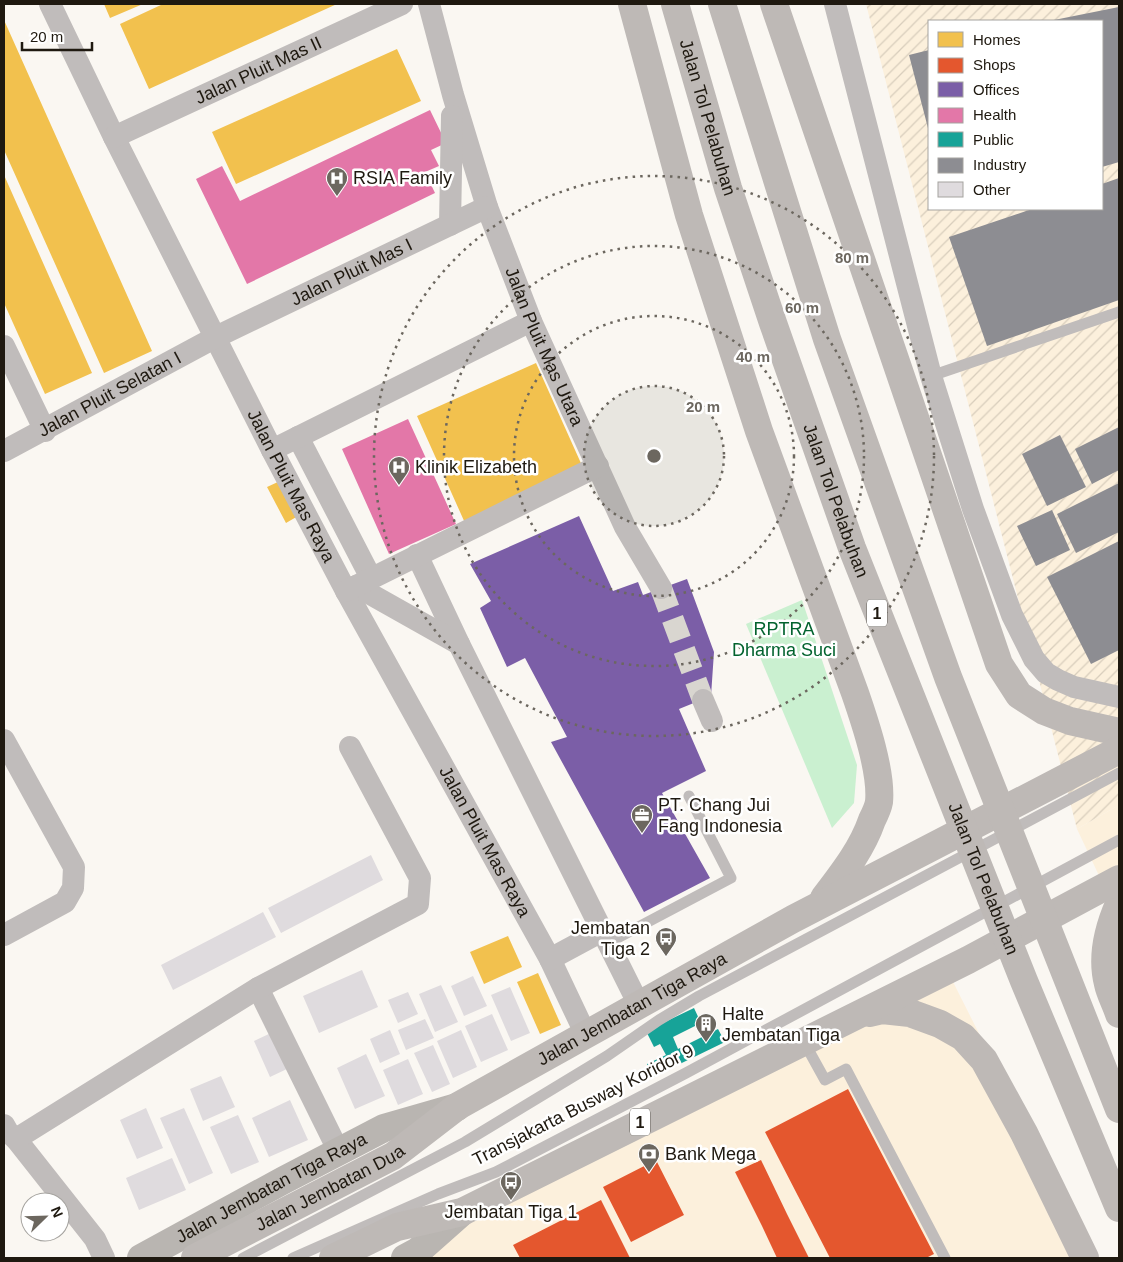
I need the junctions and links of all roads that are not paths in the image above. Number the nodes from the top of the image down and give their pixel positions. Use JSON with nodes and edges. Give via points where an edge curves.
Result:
{"nodes":[{"id":1,"x":50,"y":4,"type":"edge"},
{"id":2,"x":402,"y":4,"type":"edge"},
{"id":3,"x":429,"y":4,"type":"edge"},
{"id":4,"x":632,"y":4,"type":"edge"},
{"id":5,"x":675,"y":4,"type":"edge"},
{"id":6,"x":722,"y":4,"type":"edge"},
{"id":7,"x":835,"y":4,"type":"edge"},
{"id":8,"x":778,"y":15,"type":"edge"},
{"id":9,"x":453,"y":95,"type":"junction"},
{"id":10,"x":114,"y":137,"type":"junction"},
{"id":11,"x":487,"y":207,"type":"junction"},
{"id":12,"x":450,"y":225,"type":"junction"},
{"id":13,"x":1119,"y":312,"type":"edge"},
{"id":14,"x":531,"y":321,"type":"junction"},
{"id":15,"x":216,"y":337,"type":"junction"},
{"id":16,"x":4,"y":346,"type":"edge"},
{"id":17,"x":930,"y":376,"type":"junction"},
{"id":18,"x":45,"y":431,"type":"junction"},
{"id":19,"x":298,"y":437,"type":"junction"},
{"id":20,"x":272,"y":450,"type":"junction"},
{"id":21,"x":4,"y":452,"type":"edge"},
{"id":22,"x":598,"y":466,"type":"junction"},
{"id":23,"x":418,"y":555,"type":"junction"},
{"id":24,"x":358,"y":585,"type":"junction"},
{"id":25,"x":661,"y":588,"type":"tunnel mouth"},
{"id":26,"x":459,"y":644,"type":"junction"},
{"id":27,"x":1119,"y":697,"type":"edge"},
{"id":28,"x":703,"y":700,"type":"tunnel mouth"},
{"id":29,"x":712,"y":721,"type":"dead end"},
{"id":30,"x":4,"y":740,"type":"edge"},
{"id":31,"x":350,"y":747,"type":"dead end"},
{"id":32,"x":1119,"y":751,"type":"edge"},
{"id":33,"x":689,"y":796,"type":"dead end"},
{"id":34,"x":1119,"y":840,"type":"edge"},
{"id":35,"x":1119,"y":879,"type":"edge"},
{"id":36,"x":1119,"y":904,"type":"edge"},
{"id":37,"x":819,"y":905,"type":"junction"},
{"id":38,"x":4,"y":935,"type":"edge"},
{"id":39,"x":605,"y":937,"type":"junction"},
{"id":40,"x":550,"y":960,"type":"junction"},
{"id":41,"x":258,"y":988,"type":"junction"},
{"id":42,"x":639,"y":1005,"type":"junction"},
{"id":43,"x":1119,"y":1014,"type":"edge"},
{"id":44,"x":850,"y":1019,"type":"junction"},
{"id":45,"x":586,"y":1035,"type":"junction"},
{"id":46,"x":804,"y":1042,"type":"junction"},
{"id":47,"x":458,"y":1106,"type":"junction"},
{"id":48,"x":1119,"y":1109,"type":"edge"},
{"id":49,"x":10,"y":1132,"type":"edge"},
{"id":50,"x":338,"y":1152,"type":"junction"},
{"id":51,"x":1119,"y":1208,"type":"edge"},
{"id":52,"x":462,"y":1212,"type":"junction"},
{"id":53,"x":104,"y":1258,"type":"edge"},
{"id":54,"x":142,"y":1258,"type":"edge"},
{"id":55,"x":195,"y":1258,"type":"edge"},
{"id":56,"x":243,"y":1258,"type":"edge"},
{"id":57,"x":293,"y":1258,"type":"edge"},
{"id":58,"x":333,"y":1258,"type":"edge"},
{"id":59,"x":405,"y":1258,"type":"edge"},
{"id":60,"x":945,"y":1258,"type":"edge"},
{"id":61,"x":1085,"y":1258,"type":"edge"}],
"edges":[{"from":1,"to":10,"type":"street","name":"Jalan Pluit Mas Raya"},
{"from":2,"to":10,"type":"street","name":"Jalan Pluit Mas II"},
{"from":3,"to":9,"type":"street","name":"Jalan Pluit Mas Utara"},
{"from":4,"to":37,"type":"highway","via":[[690,214],[759,431],[856,693],[878,777],[879,803],[866,837]]},
{"from":5,"to":51,"type":"highway","name":"Jalan Tol Pelabuhan","number":"1","bridge":true,"via":[[728,188],[852,548],[1024,981]]},
{"from":6,"to":48,"type":"highway","bridge":true,"via":[[827,339],[944,668]]},
{"from":7,"to":17,"type":"street"},
{"from":8,"to":32,"type":"highway","via":[[999,664],[1019,695]]},
{"from":9,"to":11,"type":"street","name":"Jalan Pluit Mas Utara"},
{"from":9,"to":12,"type":"street","name":"Jalan Pluit Mas Utara"},
{"from":10,"to":15,"type":"street","name":"Jalan Pluit Mas Raya"},
{"from":11,"to":12,"type":"street","name":"Jalan Pluit Mas I"},
{"from":11,"to":14,"type":"street","name":"Jalan Pluit Mas Utara"},
{"from":12,"to":15,"type":"street","name":"Jalan Pluit Mas I"},
{"from":13,"to":17,"type":"lane"},
{"from":14,"to":19,"type":"street"},
{"from":14,"to":22,"type":"street","name":"Jalan Pluit Mas Utara"},
{"from":15,"to":18,"type":"street","name":"Jalan Pluit Selatan I"},
{"from":15,"to":20,"type":"street","name":"Jalan Pluit Mas Raya"},
{"from":16,"to":18,"type":"street"},
{"from":17,"to":27,"type":"street","via":[[992,562],[1012,615],[1034,659],[1058,680]]},
{"from":18,"to":21,"type":"street","name":"Jalan Pluit Selatan I"},
{"from":19,"to":20,"type":"street"},
{"from":19,"to":24,"type":"street"},
{"from":20,"to":24,"type":"street","name":"Jalan Pluit Mas Raya"},
{"from":22,"to":23,"type":"street"},
{"from":22,"to":25,"type":"street","name":"Jalan Pluit Mas Utara","via":[[625,527]]},
{"from":23,"to":24,"type":"street"},
{"from":23,"to":26,"type":"street"},
{"from":24,"to":26,"type":"street"},
{"from":24,"to":40,"type":"street","name":"Jalan Pluit Mas Raya"},
{"from":26,"to":39,"type":"street"},
{"from":28,"to":29,"type":"street"},
{"from":30,"to":38,"type":"street","via":[[74,867],[73,888],[65,902]]},
{"from":31,"to":41,"type":"street","via":[[420,878],[418,904]]},
{"from":32,"to":37,"type":"highway","name":"Jalan Jembatan Tiga Raya"},
{"from":32,"to":56,"type":"lane","name":"Transjakarta Busway Koridor 9","via":[[699,996],[465,1142]]},
{"from":33,"to":39,"type":"lane","via":[[731,878]]},
{"from":34,"to":57,"type":"lane","name":"Transjakarta Busway Koridor 9","via":[[496,1172]]},
{"from":35,"to":44,"type":"highway","number":"1"},
{"from":36,"to":43,"type":"highway","via":[[1112,920],[1105,963],[1108,985]]},
{"from":37,"to":42,"type":"highway","name":"Jalan Jembatan Tiga Raya"},
{"from":39,"to":40,"type":"street"},
{"from":39,"to":42,"type":"street"},
{"from":40,"to":45,"type":"street","name":"Jalan Pluit Mas Raya"},
{"from":41,"to":49,"type":"street"},
{"from":41,"to":50,"type":"street"},
{"from":42,"to":45,"type":"highway","name":"Jalan Jembatan Tiga Raya"},
{"from":44,"to":46,"type":"highway","number":"1"},
{"from":44,"to":61,"type":"highway","via":[[882,1010],[910,1013],[963,1037],[984,1060]]},
{"from":45,"to":47,"type":"highway","name":"Jalan Jembatan Tiga Raya"},
{"from":46,"to":52,"type":"highway","number":"1"},
{"from":46,"to":60,"type":"lane","via":[[825,1080],[846,1069]]},
{"from":47,"to":50,"type":"main road","name":"Jalan Jembatan Tiga Raya","via":[[384,1128]]},
{"from":47,"to":55,"type":"highway","name":"Jalan Jembatan Dua","via":[[393,1156]]},
{"from":49,"to":53,"type":"street","via":[[95,1239]]},
{"from":50,"to":54,"type":"main road","name":"Jalan Jembatan Tiga Raya"},
{"from":52,"to":58,"type":"highway","number":"1","via":[[397,1228]]},
{"from":52,"to":59,"type":"main road","via":[[418,1251]]}]}
